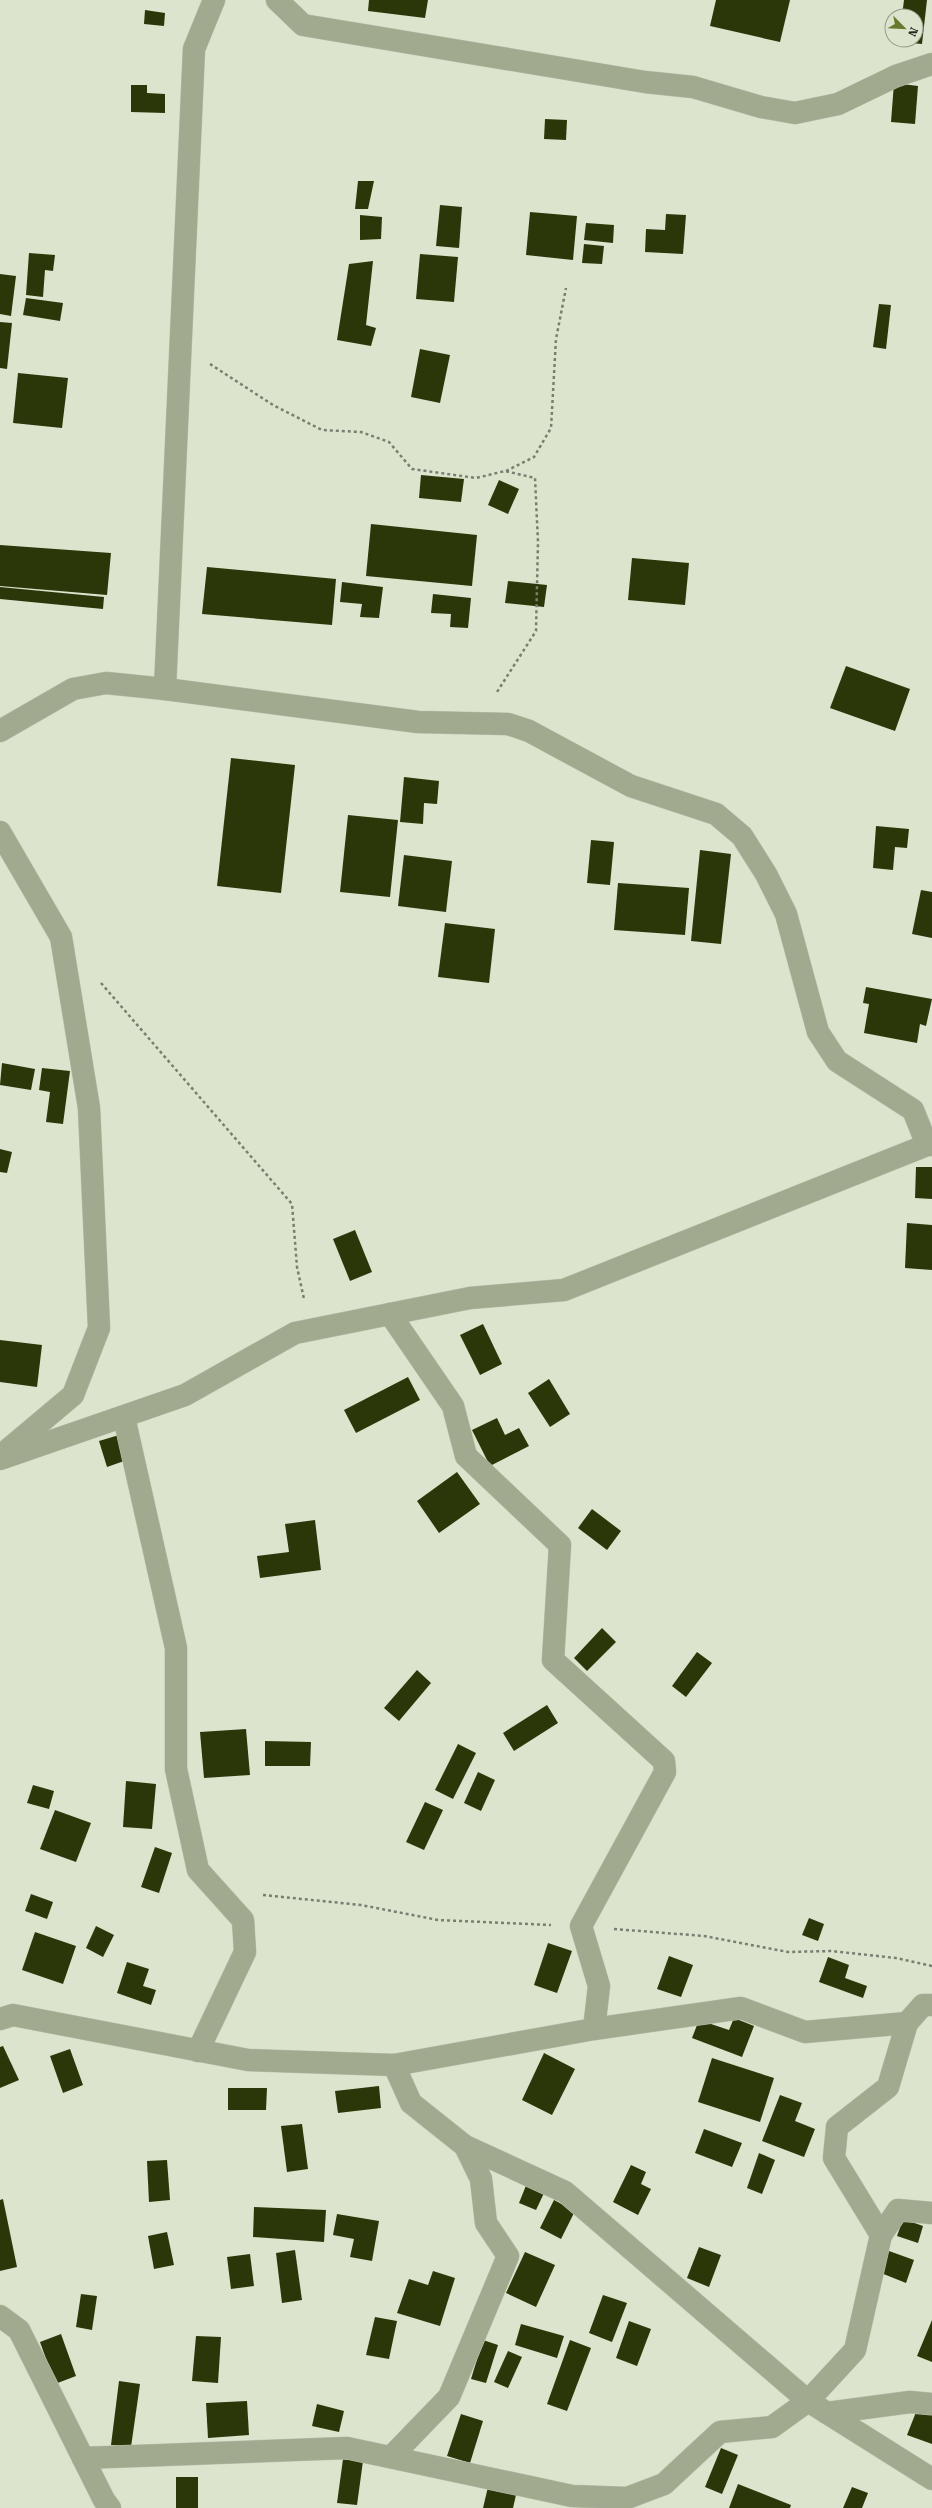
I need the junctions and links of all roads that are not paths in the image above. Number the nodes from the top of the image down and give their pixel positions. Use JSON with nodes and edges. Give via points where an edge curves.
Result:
{"nodes":[{"id":1,"x":214,"y":0,"type":"edge"},
{"id":2,"x":277,"y":0,"type":"edge"},
{"id":3,"x":932,"y":64,"type":"edge"},
{"id":4,"x":165,"y":689,"type":"junction"},
{"id":5,"x":0,"y":731,"type":"edge"},
{"id":6,"x":0,"y":832,"type":"edge"},
{"id":7,"x":930,"y":1145,"type":"edge"},
{"id":8,"x":390,"y":1314,"type":"junction"},
{"id":9,"x":124,"y":1416,"type":"junction"},
{"id":10,"x":0,"y":1456,"type":"edge"},
{"id":11,"x":0,"y":1459,"type":"edge"},
{"id":12,"x":932,"y":2005,"type":"edge"},
{"id":13,"x":0,"y":2019,"type":"edge"},
{"id":14,"x":908,"y":2023,"type":"junction"},
{"id":15,"x":594,"y":2029,"type":"junction"},
{"id":16,"x":198,"y":2051,"type":"junction"},
{"id":17,"x":394,"y":2065,"type":"junction"},
{"id":18,"x":465,"y":2146,"type":"junction"},
{"id":19,"x":932,"y":2213,"type":"edge"},
{"id":20,"x":881,"y":2235,"type":"junction"},
{"id":21,"x":0,"y":2316,"type":"edge"},
{"id":22,"x":808,"y":2401,"type":"junction"},
{"id":23,"x":932,"y":2404,"type":"edge"},
{"id":24,"x":828,"y":2413,"type":"junction"},
{"id":25,"x":83,"y":2458,"type":"junction"},
{"id":26,"x":391,"y":2458,"type":"junction"},
{"id":27,"x":932,"y":2479,"type":"edge"},
{"id":28,"x":569,"y":2502,"type":"edge"},
{"id":29,"x":110,"y":2508,"type":"edge"}],
"edges":[{"from":1,"to":4,"type":"street","via":[[194,49]]},
{"from":2,"to":3,"type":"street","via":[[303,25],[646,82],[693,87],[761,107],[795,113],[838,104],[896,76]]},
{"from":4,"to":5,"type":"street","via":[[106,684],[73,689]]},
{"from":4,"to":7,"type":"street","via":[[418,722],[508,724],[529,731],[631,786],[716,814],[742,836],[766,874],[786,914],[818,1032],[836,1061],[913,1110]]},
{"from":6,"to":10,"type":"street","via":[[61,937],[89,1108],[99,1328],[73,1395]]},
{"from":7,"to":8,"type":"street","via":[[564,1290],[470,1298]]},
{"from":8,"to":9,"type":"street","via":[[295,1333],[185,1395]]},
{"from":8,"to":15,"type":"street","via":[[453,1406],[466,1456],[560,1545],[553,1660],[664,1761],[665,1772],[581,1926],[599,1986]]},
{"from":9,"to":11,"type":"street"},
{"from":9,"to":16,"type":"street","via":[[176,1648],[176,1769],[198,1870],[243,1920],[245,1952]]},
{"from":12,"to":14,"type":"street","via":[[923,2005]]},
{"from":13,"to":16,"type":"street","via":[[13,2015]]},
{"from":14,"to":15,"type":"street","via":[[805,2032],[741,2008]]},
{"from":14,"to":20,"type":"street","via":[[888,2087],[838,2126],[834,2158]]},
{"from":15,"to":17,"type":"street"},
{"from":16,"to":17,"type":"street","via":[[248,2060]]},
{"from":17,"to":18,"type":"street","via":[[411,2103]]},
{"from":18,"to":22,"type":"street","via":[[565,2192]]},
{"from":18,"to":26,"type":"street","via":[[481,2179],[486,2223],[508,2256],[449,2397]]},
{"from":19,"to":20,"type":"street","via":[[898,2210]]},
{"from":20,"to":22,"type":"street","via":[[855,2350]]},
{"from":21,"to":25,"type":"street","via":[[19,2330]]},
{"from":22,"to":24,"type":"street"},
{"from":22,"to":28,"type":"street","via":[[772,2427],[720,2432],[664,2484],[627,2498]]},
{"from":23,"to":24,"type":"street","via":[[910,2402]]},
{"from":24,"to":27,"type":"street"},
{"from":25,"to":26,"type":"street","via":[[347,2448]]},
{"from":25,"to":29,"type":"street"},
{"from":26,"to":28,"type":"street"}]}
